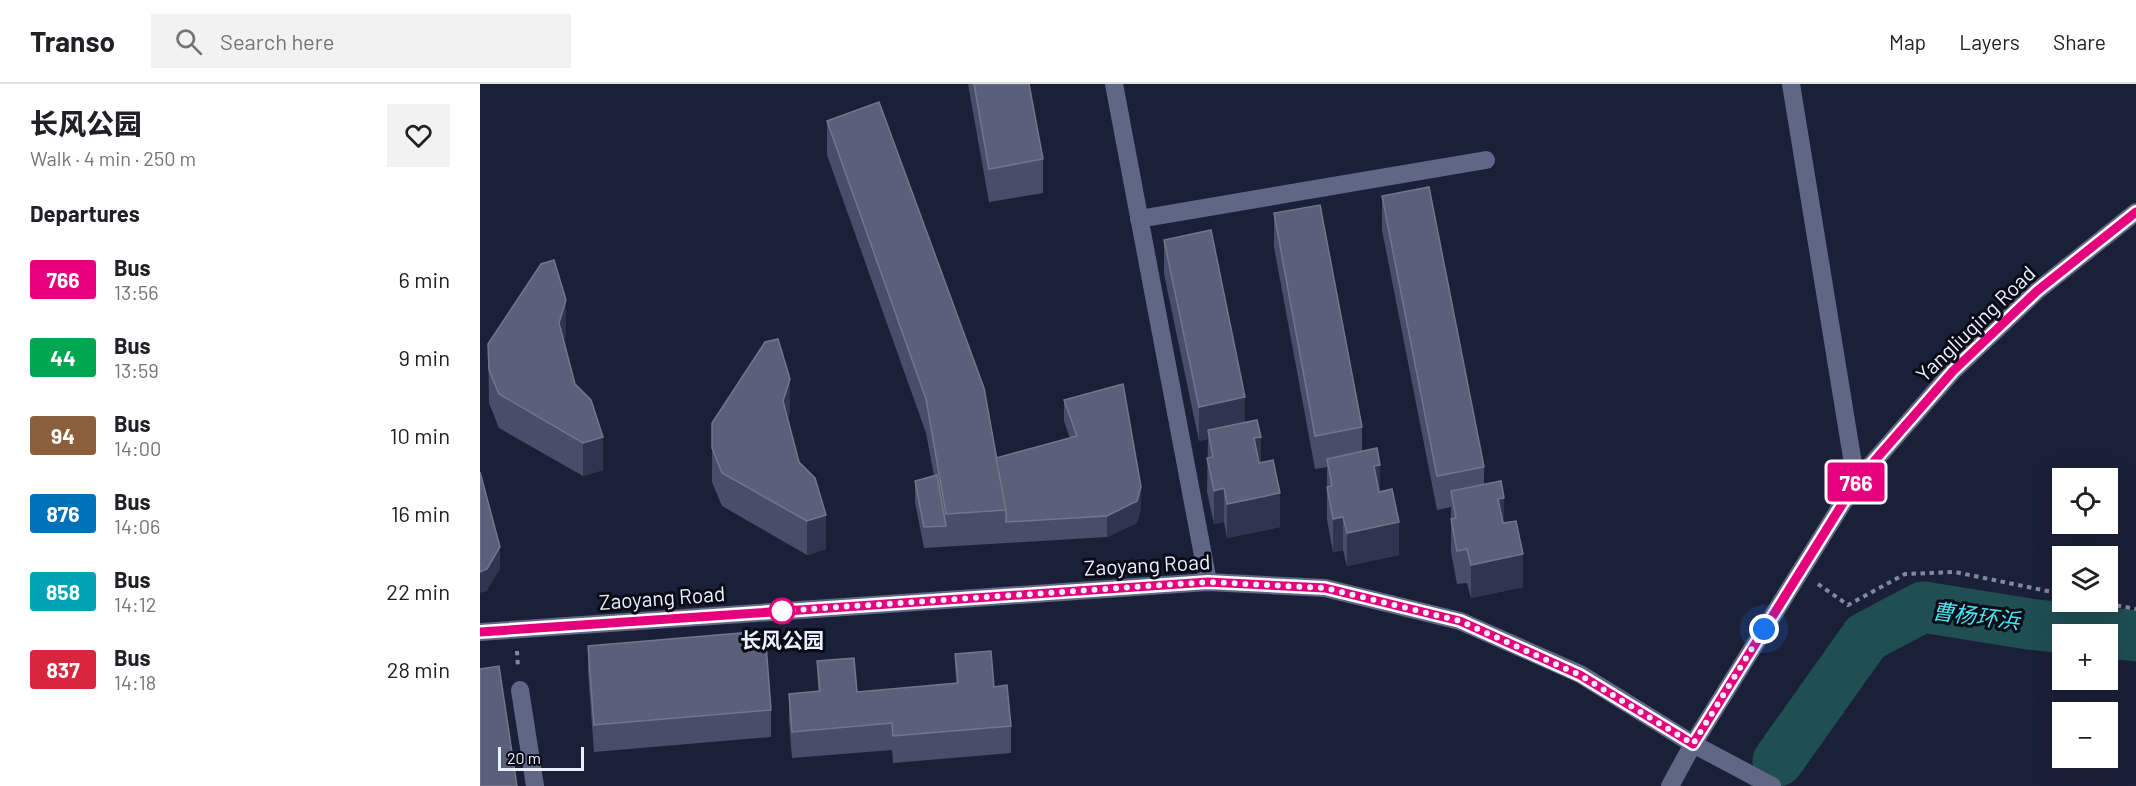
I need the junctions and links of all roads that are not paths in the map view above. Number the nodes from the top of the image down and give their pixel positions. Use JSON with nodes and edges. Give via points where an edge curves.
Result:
{"nodes":[{"id":1,"x":1114,"y":84,"type":"edge"},
{"id":2,"x":1791,"y":84,"type":"edge"},
{"id":3,"x":1486,"y":160,"type":"dead end"},
{"id":4,"x":2136,"y":212,"type":"edge"},
{"id":5,"x":1139,"y":219,"type":"junction"},
{"id":6,"x":1856,"y":482,"type":"junction"},
{"id":7,"x":1208,"y":582,"type":"junction"},
{"id":8,"x":480,"y":632,"type":"edge"},
{"id":9,"x":520,"y":690,"type":"road end"},
{"id":10,"x":1693,"y":744,"type":"junction"},
{"id":11,"x":535,"y":786,"type":"edge"},
{"id":12,"x":1670,"y":786,"type":"edge"},
{"id":13,"x":1772,"y":786,"type":"edge"}],
"edges":[{"from":1,"to":5,"type":"street"},
{"from":2,"to":6,"type":"street"},
{"from":3,"to":5,"type":"street"},
{"from":4,"to":6,"type":"street","name":"Yangliuqing Road","via":[[2037,291],[1961,363]]},
{"from":5,"to":7,"type":"street"},
{"from":6,"to":10,"type":"street","name":"Yangliuqing Road"},
{"from":7,"to":8,"type":"street","name":"Zaoyang Road"},
{"from":7,"to":10,"type":"street","name":"Zaoyang Road","via":[[1325,588],[1460,621],[1580,675]]},
{"from":9,"to":11,"type":"street"},
{"from":10,"to":12,"type":"street","name":"Yangliuqing Road"},
{"from":10,"to":13,"type":"street","name":"Zaoyang Road"}]}
